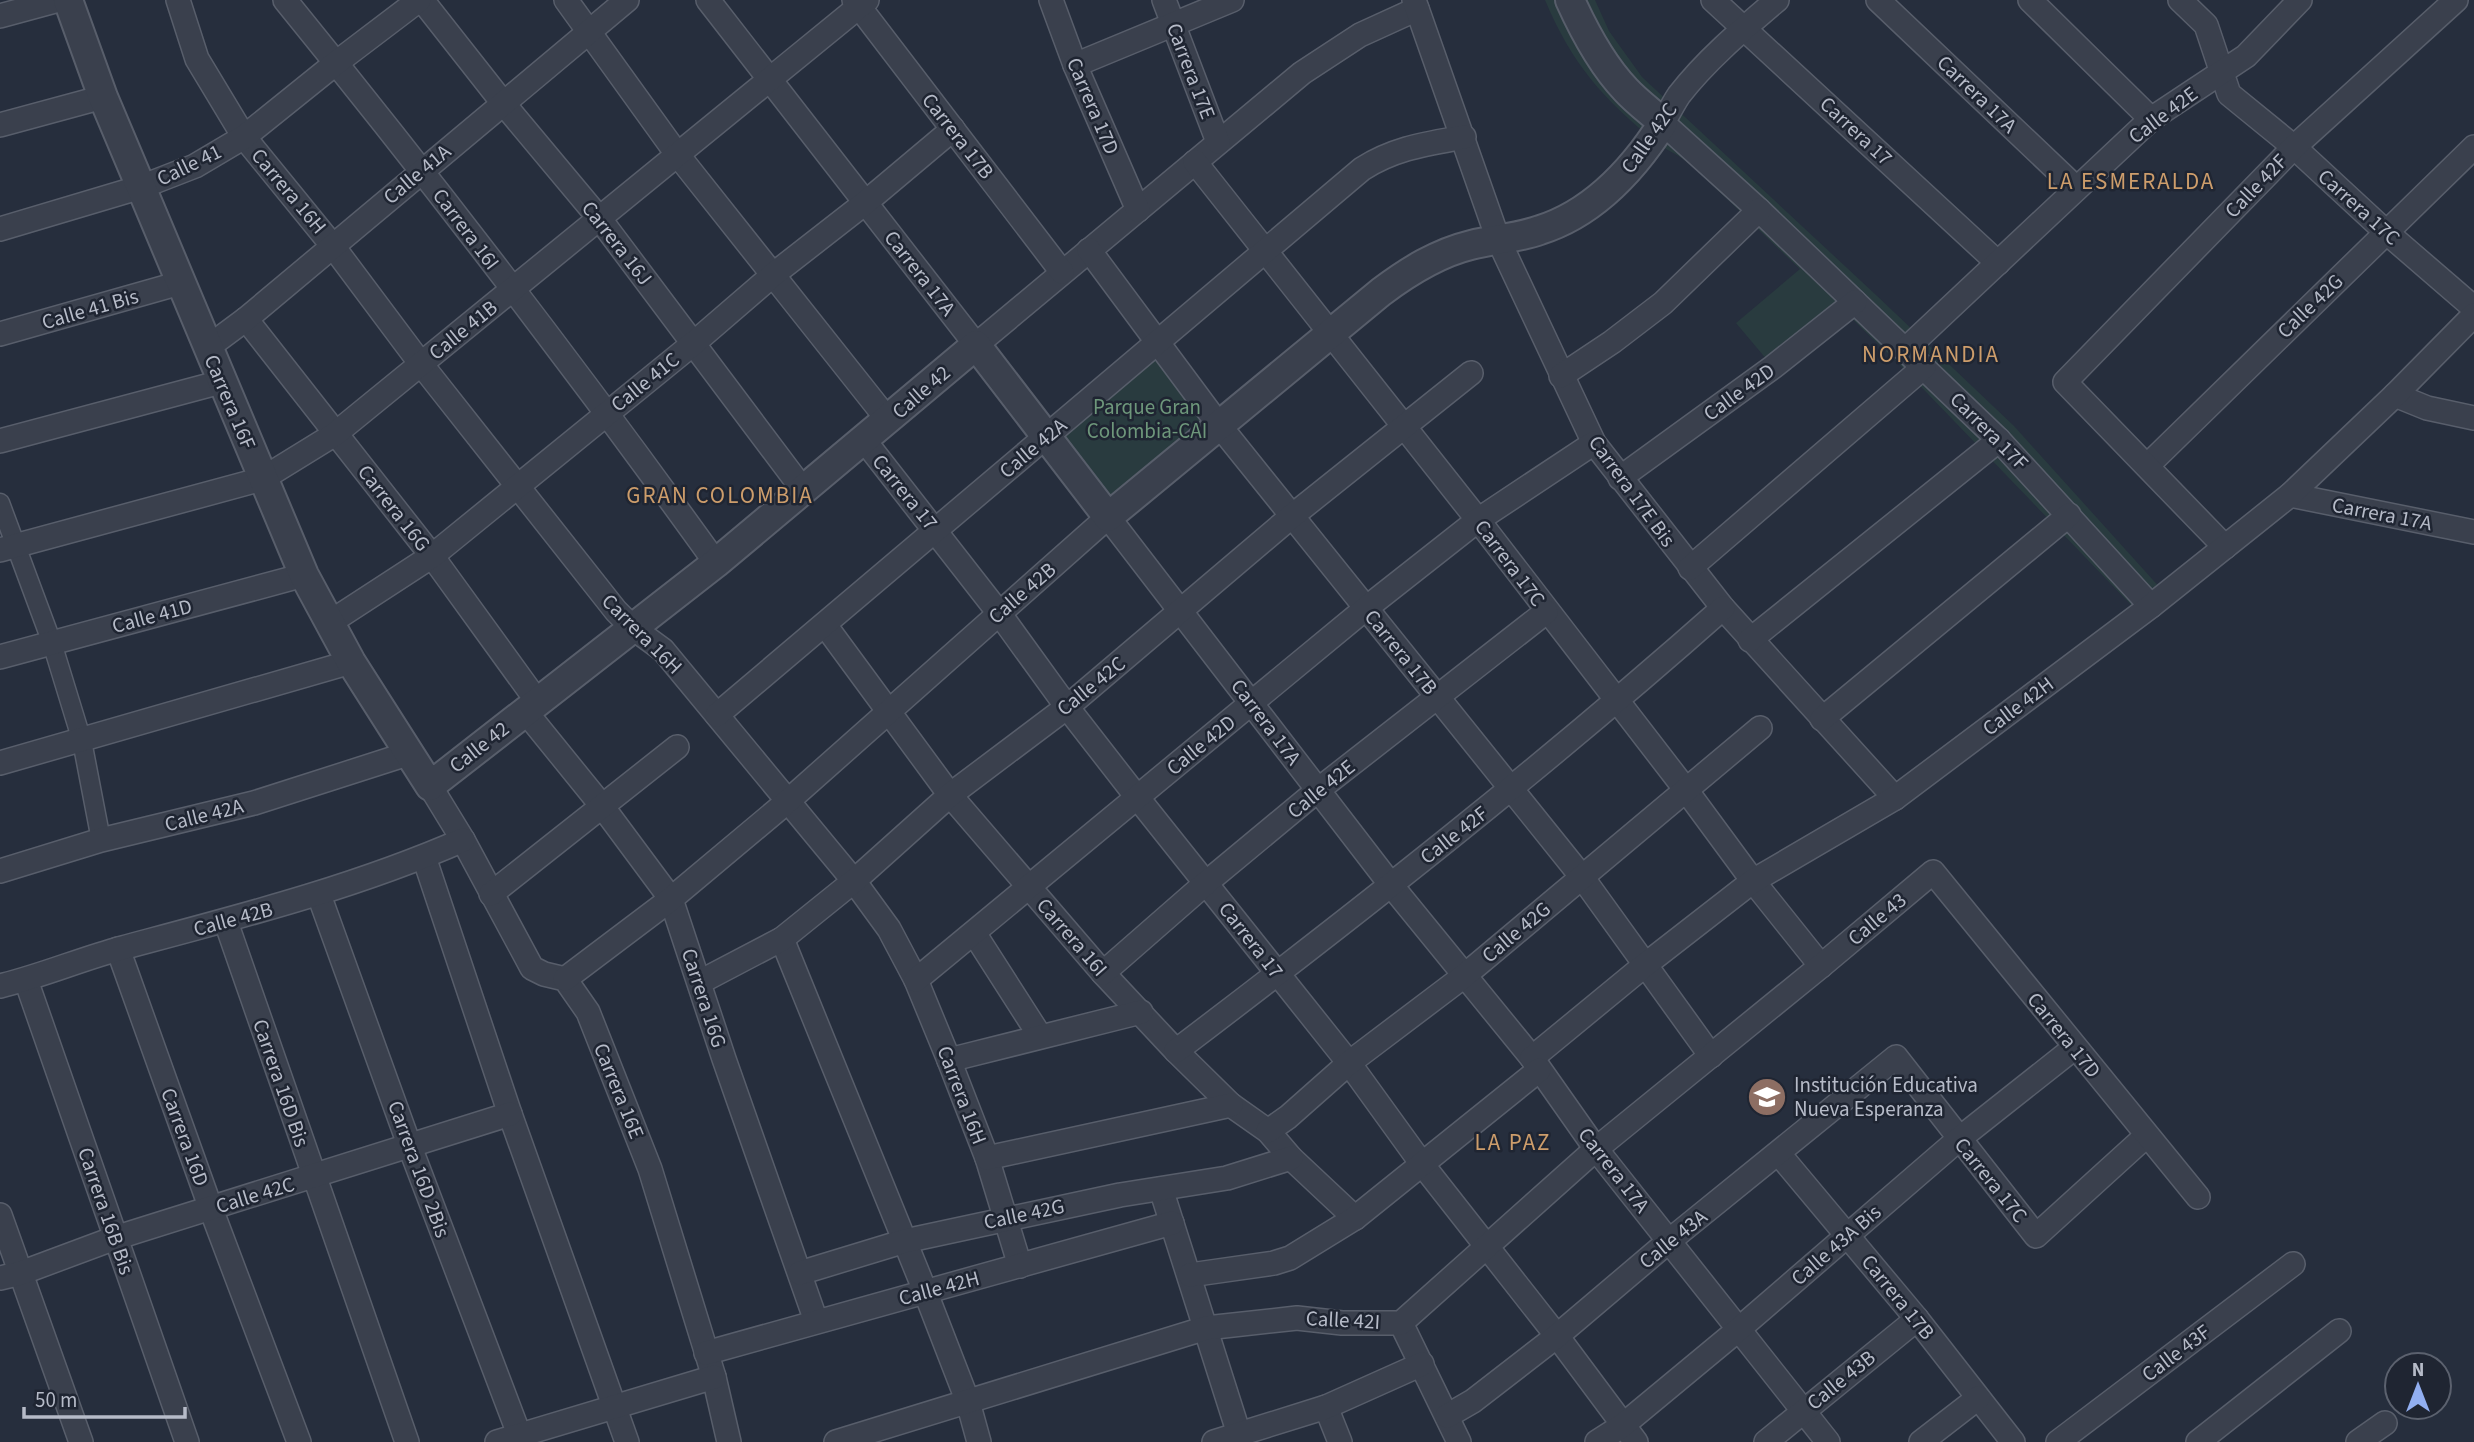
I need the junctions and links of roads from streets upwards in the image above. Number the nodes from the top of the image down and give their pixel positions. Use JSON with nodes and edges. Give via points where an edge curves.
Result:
{"nodes":[{"id":1,"x":59,"y":0,"type":"edge"},
{"id":2,"x":68,"y":0,"type":"edge"},
{"id":3,"x":178,"y":0,"type":"edge"},
{"id":4,"x":285,"y":0,"type":"edge"},
{"id":5,"x":421,"y":0,"type":"edge"},
{"id":6,"x":566,"y":0,"type":"edge"},
{"id":7,"x":627,"y":0,"type":"edge"},
{"id":8,"x":708,"y":0,"type":"edge"},
{"id":9,"x":1051,"y":0,"type":"edge"},
{"id":10,"x":1164,"y":0,"type":"edge"},
{"id":11,"x":1232,"y":0,"type":"edge"},
{"id":12,"x":1570,"y":0,"type":"edge"},
{"id":13,"x":1713,"y":0,"type":"edge"},
{"id":14,"x":1777,"y":0,"type":"edge"},
{"id":15,"x":1878,"y":0,"type":"edge"},
{"id":16,"x":2030,"y":0,"type":"edge"},
{"id":17,"x":2180,"y":0,"type":"edge"},
{"id":18,"x":2300,"y":0,"type":"edge"},
{"id":19,"x":2456,"y":0,"type":"edge"},
{"id":20,"x":860,"y":2,"type":"edge"},
{"id":21,"x":1416,"y":4,"type":"edge"},
{"id":22,"x":0,"y":16,"type":"edge"},
{"id":23,"x":1174,"y":26,"type":"junction"},
{"id":24,"x":1745,"y":28,"type":"junction"},
{"id":25,"x":590,"y":31,"type":"junction"},
{"id":26,"x":336,"y":63,"type":"junction"},
{"id":27,"x":1076,"y":65,"type":"junction"},
{"id":28,"x":2221,"y":72,"type":"junction"},
{"id":29,"x":769,"y":79,"type":"junction"},
{"id":30,"x":103,"y":97,"type":"junction"},
{"id":31,"x":503,"y":103,"type":"junction"},
{"id":32,"x":2151,"y":120,"type":"junction"},
{"id":33,"x":1663,"y":123,"type":"junction"},
{"id":34,"x":0,"y":125,"type":"edge"},
{"id":35,"x":953,"y":129,"type":"junction"},
{"id":36,"x":244,"y":137,"type":"junction"},
{"id":37,"x":1464,"y":137,"type":"junction"},
{"id":38,"x":1218,"y":142,"type":"junction"},
{"id":39,"x":2294,"y":147,"type":"junction"},
{"id":40,"x":2474,"y":147,"type":"edge"},
{"id":41,"x":677,"y":154,"type":"junction"},
{"id":42,"x":1195,"y":162,"type":"junction"},
{"id":43,"x":421,"y":170,"type":"junction"},
{"id":44,"x":141,"y":187,"type":"junction"},
{"id":45,"x":2076,"y":188,"type":"junction"},
{"id":46,"x":865,"y":203,"type":"junction"},
{"id":47,"x":1138,"y":210,"type":"junction"},
{"id":48,"x":1759,"y":210,"type":"junction"},
{"id":49,"x":599,"y":218,"type":"junction"},
{"id":50,"x":0,"y":229,"type":"edge"},
{"id":51,"x":2386,"y":232,"type":"junction"},
{"id":52,"x":1498,"y":239,"type":"junction"},
{"id":53,"x":332,"y":245,"type":"junction"},
{"id":54,"x":1089,"y":250,"type":"junction"},
{"id":55,"x":1264,"y":252,"type":"junction"},
{"id":56,"x":1998,"y":262,"type":"junction"},
{"id":57,"x":1062,"y":272,"type":"junction"},
{"id":58,"x":775,"y":274,"type":"junction"},
{"id":59,"x":180,"y":283,"type":"junction"},
{"id":60,"x":512,"y":289,"type":"junction"},
{"id":61,"x":1855,"y":302,"type":"junction"},
{"id":62,"x":2474,"y":308,"type":"edge"},
{"id":63,"x":2474,"y":315,"type":"edge"},
{"id":64,"x":246,"y":319,"type":"junction"},
{"id":65,"x":0,"y":334,"type":"edge"},
{"id":66,"x":1329,"y":335,"type":"junction"},
{"id":67,"x":694,"y":343,"type":"junction"},
{"id":68,"x":1158,"y":343,"type":"junction"},
{"id":69,"x":976,"y":345,"type":"junction"},
{"id":70,"x":207,"y":348,"type":"junction"},
{"id":71,"x":1906,"y":349,"type":"junction"},
{"id":72,"x":421,"y":364,"type":"junction"},
{"id":73,"x":1924,"y":367,"type":"junction"},
{"id":74,"x":1471,"y":373,"type":"dead end"},
{"id":75,"x":1561,"y":376,"type":"junction"},
{"id":76,"x":221,"y":382,"type":"junction"},
{"id":77,"x":2395,"y":395,"type":"junction"},
{"id":78,"x":607,"y":412,"type":"junction"},
{"id":79,"x":2474,"y":418,"type":"edge"},
{"id":80,"x":888,"y":420,"type":"junction"},
{"id":81,"x":1219,"y":425,"type":"junction"},
{"id":82,"x":1402,"y":426,"type":"junction"},
{"id":83,"x":335,"y":434,"type":"junction"},
{"id":84,"x":1046,"y":437,"type":"junction"},
{"id":85,"x":864,"y":440,"type":"junction"},
{"id":86,"x":1999,"y":440,"type":"junction"},
{"id":87,"x":0,"y":441,"type":"edge"},
{"id":88,"x":1594,"y":443,"type":"junction"},
{"id":89,"x":2147,"y":466,"type":"junction"},
{"id":90,"x":1620,"y":478,"type":"junction"},
{"id":91,"x":262,"y":479,"type":"junction"},
{"id":92,"x":519,"y":486,"type":"junction"},
{"id":93,"x":804,"y":491,"type":"junction"},
{"id":94,"x":2290,"y":495,"type":"junction"},
{"id":95,"x":0,"y":503,"type":"edge"},
{"id":96,"x":2069,"y":515,"type":"junction"},
{"id":97,"x":1292,"y":516,"type":"junction"},
{"id":98,"x":1108,"y":517,"type":"junction"},
{"id":99,"x":1478,"y":520,"type":"junction"},
{"id":100,"x":935,"y":530,"type":"junction"},
{"id":101,"x":2474,"y":532,"type":"edge"},
{"id":102,"x":8,"y":547,"type":"edge"},
{"id":103,"x":2225,"y":547,"type":"junction"},
{"id":104,"x":432,"y":556,"type":"junction"},
{"id":105,"x":716,"y":563,"type":"junction"},
{"id":106,"x":1690,"y":568,"type":"junction"},
{"id":107,"x":304,"y":575,"type":"junction"},
{"id":108,"x":2151,"y":606,"type":"junction"},
{"id":109,"x":1723,"y":608,"type":"junction"},
{"id":110,"x":1366,"y":609,"type":"junction"},
{"id":111,"x":1181,"y":611,"type":"junction"},
{"id":112,"x":1546,"y":612,"type":"junction"},
{"id":113,"x":999,"y":613,"type":"junction"},
{"id":114,"x":329,"y":623,"type":"junction"},
{"id":115,"x":825,"y":625,"type":"junction"},
{"id":116,"x":633,"y":628,"type":"junction"},
{"id":117,"x":1750,"y":640,"type":"junction"},
{"id":118,"x":52,"y":643,"type":"junction"},
{"id":119,"x":0,"y":657,"type":"edge"},
{"id":120,"x":351,"y":662,"type":"junction"},
{"id":121,"x":1438,"y":698,"type":"junction"},
{"id":122,"x":1617,"y":703,"type":"junction"},
{"id":123,"x":1252,"y":704,"type":"junction"},
{"id":124,"x":531,"y":706,"type":"junction"},
{"id":125,"x":1067,"y":707,"type":"junction"},
{"id":126,"x":888,"y":712,"type":"junction"},
{"id":127,"x":717,"y":715,"type":"junction"},
{"id":128,"x":1822,"y":719,"type":"junction"},
{"id":129,"x":1760,"y":728,"type":"dead end"},
{"id":130,"x":82,"y":741,"type":"junction"},
{"id":131,"x":677,"y":747,"type":"dead end"},
{"id":132,"x":407,"y":754,"type":"junction"},
{"id":133,"x":0,"y":763,"type":"edge"},
{"id":134,"x":430,"y":786,"type":"junction"},
{"id":135,"x":1686,"y":789,"type":"junction"},
{"id":136,"x":1318,"y":790,"type":"junction"},
{"id":137,"x":1511,"y":790,"type":"junction"},
{"id":138,"x":950,"y":795,"type":"junction"},
{"id":139,"x":1137,"y":797,"type":"junction"},
{"id":140,"x":1895,"y":798,"type":"junction"},
{"id":141,"x":788,"y":801,"type":"junction"},
{"id":142,"x":602,"y":806,"type":"junction"},
{"id":143,"x":101,"y":840,"type":"junction"},
{"id":144,"x":463,"y":840,"type":"junction"},
{"id":145,"x":424,"y":857,"type":"junction"},
{"id":146,"x":0,"y":871,"type":"edge"},
{"id":147,"x":1933,"y":872,"type":"joint"},
{"id":148,"x":1581,"y":877,"type":"junction"},
{"id":149,"x":854,"y":881,"type":"junction"},
{"id":150,"x":1753,"y":881,"type":"junction"},
{"id":151,"x":1206,"y":883,"type":"junction"},
{"id":152,"x":1391,"y":885,"type":"junction"},
{"id":153,"x":1027,"y":886,"type":"junction"},
{"id":154,"x":491,"y":894,"type":"junction"},
{"id":155,"x":319,"y":895,"type":"junction"},
{"id":156,"x":671,"y":899,"type":"junction"},
{"id":157,"x":226,"y":922,"type":"junction"},
{"id":158,"x":974,"y":933,"type":"junction"},
{"id":159,"x":782,"y":939,"type":"junction"},
{"id":160,"x":118,"y":949,"type":"junction"},
{"id":161,"x":1645,"y":965,"type":"junction"},
{"id":162,"x":1821,"y":966,"type":"junction"},
{"id":163,"x":1103,"y":973,"type":"junction"},
{"id":164,"x":1278,"y":974,"type":"junction"},
{"id":165,"x":1464,"y":975,"type":"junction"},
{"id":166,"x":565,"y":979,"type":"junction"},
{"id":167,"x":26,"y":980,"type":"junction"},
{"id":168,"x":916,"y":980,"type":"junction"},
{"id":169,"x":700,"y":982,"type":"junction"},
{"id":170,"x":0,"y":986,"type":"edge"},
{"id":171,"x":1141,"y":1012,"type":"junction"},
{"id":172,"x":1040,"y":1036,"type":"junction"},
{"id":173,"x":2074,"y":1048,"type":"junction"},
{"id":174,"x":1176,"y":1051,"type":"junction"},
{"id":175,"x":1710,"y":1056,"type":"junction"},
{"id":176,"x":1896,"y":1057,"type":"joint"},
{"id":177,"x":949,"y":1060,"type":"junction"},
{"id":178,"x":1349,"y":1063,"type":"junction"},
{"id":179,"x":1536,"y":1064,"type":"junction"},
{"id":180,"x":1231,"y":1105,"type":"junction"},
{"id":181,"x":510,"y":1114,"type":"junction"},
{"id":182,"x":1268,"y":1132,"type":"junction"},
{"id":183,"x":2146,"y":1136,"type":"junction"},
{"id":184,"x":1959,"y":1139,"type":"junction"},
{"id":185,"x":410,"y":1147,"type":"junction"},
{"id":186,"x":1596,"y":1149,"type":"junction"},
{"id":187,"x":1779,"y":1154,"type":"junction"},
{"id":188,"x":987,"y":1158,"type":"junction"},
{"id":189,"x":1291,"y":1158,"type":"junction"},
{"id":190,"x":1422,"y":1164,"type":"junction"},
{"id":191,"x":313,"y":1177,"type":"junction"},
{"id":192,"x":1161,"y":1189,"type":"junction"},
{"id":193,"x":2198,"y":1197,"type":"dead end"},
{"id":194,"x":211,"y":1209,"type":"junction"},
{"id":195,"x":0,"y":1215,"type":"edge"},
{"id":196,"x":1005,"y":1218,"type":"junction"},
{"id":197,"x":1355,"y":1218,"type":"junction"},
{"id":198,"x":1172,"y":1223,"type":"junction"},
{"id":199,"x":1848,"y":1235,"type":"junction"},
{"id":200,"x":115,"y":1238,"type":"junction"},
{"id":201,"x":905,"y":1241,"type":"junction"},
{"id":202,"x":1669,"y":1241,"type":"junction"},
{"id":203,"x":1487,"y":1246,"type":"junction"},
{"id":204,"x":2293,"y":1264,"type":"dead end"},
{"id":205,"x":1020,"y":1266,"type":"junction"},
{"id":206,"x":800,"y":1273,"type":"junction"},
{"id":207,"x":1189,"y":1275,"type":"junction"},
{"id":208,"x":10,"y":1276,"type":"edge"},
{"id":209,"x":925,"y":1291,"type":"junction"},
{"id":210,"x":1917,"y":1319,"type":"junction"},
{"id":211,"x":816,"y":1321,"type":"junction"},
{"id":212,"x":1401,"y":1323,"type":"junction"},
{"id":213,"x":1206,"y":1328,"type":"junction"},
{"id":214,"x":1739,"y":1329,"type":"junction"},
{"id":215,"x":2339,"y":1331,"type":"dead end"},
{"id":216,"x":1557,"y":1336,"type":"junction"},
{"id":217,"x":706,"y":1353,"type":"junction"},
{"id":218,"x":1422,"y":1364,"type":"junction"},
{"id":219,"x":714,"y":1377,"type":"junction"},
{"id":220,"x":1978,"y":1398,"type":"junction"},
{"id":221,"x":968,"y":1402,"type":"junction"},
{"id":222,"x":1326,"y":1407,"type":"junction"},
{"id":223,"x":615,"y":1408,"type":"junction"},
{"id":224,"x":1802,"y":1412,"type":"junction"},
{"id":225,"x":1447,"y":1416,"type":"junction"},
{"id":226,"x":2385,"y":1423,"type":"dead end"},
{"id":227,"x":1239,"y":1434,"type":"junction"},
{"id":228,"x":1629,"y":1434,"type":"edge"},
{"id":229,"x":521,"y":1438,"type":"edge"},
{"id":230,"x":81,"y":1442,"type":"edge"},
{"id":231,"x":187,"y":1442,"type":"edge"},
{"id":232,"x":299,"y":1442,"type":"edge"},
{"id":233,"x":407,"y":1442,"type":"edge"},
{"id":234,"x":497,"y":1442,"type":"edge"},
{"id":235,"x":627,"y":1442,"type":"edge"},
{"id":236,"x":729,"y":1442,"type":"edge"},
{"id":237,"x":836,"y":1442,"type":"edge"},
{"id":238,"x":979,"y":1442,"type":"edge"},
{"id":239,"x":1214,"y":1442,"type":"edge"},
{"id":240,"x":1340,"y":1442,"type":"edge"},
{"id":241,"x":1460,"y":1442,"type":"edge"},
{"id":242,"x":1597,"y":1442,"type":"edge"},
{"id":243,"x":1766,"y":1442,"type":"edge"},
{"id":244,"x":1828,"y":1442,"type":"edge"},
{"id":245,"x":1921,"y":1442,"type":"edge"},
{"id":246,"x":2013,"y":1442,"type":"edge"},
{"id":247,"x":2058,"y":1442,"type":"edge"},
{"id":248,"x":2198,"y":1442,"type":"edge"},
{"id":249,"x":2358,"y":1442,"type":"edge"}],
"edges":[{"from":1,"to":22,"type":"street"},
{"from":2,"to":30,"type":"street","name":"Carrera 16F"},
{"from":3,"to":36,"type":"street","name":"Carrera 16H","via":[[197,59]]},
{"from":4,"to":26,"type":"street","name":"Carrera 16I"},
{"from":5,"to":26,"type":"street","name":"Calle 41"},
{"from":5,"to":31,"type":"street","name":"Carrera 16J"},
{"from":6,"to":25,"type":"street","name":"Carrera 17"},
{"from":7,"to":25,"type":"street","name":"Calle 41A"},
{"from":8,"to":29,"type":"street","name":"Carrera 17A"},
{"from":9,"to":27,"type":"street","name":"Carrera 17D"},
{"from":10,"to":23,"type":"street","name":"Carrera 17E"},
{"from":11,"to":23,"type":"street"},
{"from":12,"to":33,"type":"street","via":[[1598,53],[1624,88]]},
{"from":13,"to":24,"type":"street","name":"Carrera 17"},
{"from":14,"to":24,"type":"street","name":"Calle 42C"},
{"from":15,"to":45,"type":"street","name":"Carrera 17A"},
{"from":16,"to":32,"type":"street"},
{"from":17,"to":28,"type":"street","via":[[2206,25]]},
{"from":18,"to":28,"type":"street","name":"Calle 42E","via":[[2246,56]]},
{"from":19,"to":39,"type":"street","name":"Calle 42F"},
{"from":20,"to":29,"type":"street","name":"Calle 41B"},
{"from":20,"to":35,"type":"street","name":"Carrera 17B"},
{"from":21,"to":37,"type":"street","name":"Carrera 17E Bis"},
{"from":21,"to":38,"type":"street","name":"Calle 42","via":[[1302,73]]},
{"from":23,"to":27,"type":"street"},
{"from":23,"to":38,"type":"street","name":"Carrera 17E"},
{"from":24,"to":33,"type":"street","name":"Calle 42C","via":[[1679,96]]},
{"from":24,"to":56,"type":"street","name":"Carrera 17"},
{"from":25,"to":31,"type":"street","name":"Calle 41A"},
{"from":25,"to":41,"type":"street","name":"Carrera 17"},
{"from":26,"to":36,"type":"street","name":"Calle 41"},
{"from":26,"to":43,"type":"street","name":"Carrera 16I"},
{"from":27,"to":47,"type":"street","name":"Carrera 17D"},
{"from":28,"to":32,"type":"street","name":"Calle 42E"},
{"from":28,"to":39,"type":"street","name":"Carrera 17C","via":[[2229,94]]},
{"from":29,"to":41,"type":"street","name":"Calle 41B"},
{"from":29,"to":46,"type":"street","name":"Carrera 17A"},
{"from":30,"to":34,"type":"street"},
{"from":30,"to":44,"type":"street","name":"Carrera 16F"},
{"from":31,"to":43,"type":"street","name":"Calle 41A"},
{"from":31,"to":49,"type":"street","name":"Carrera 16J"},
{"from":32,"to":45,"type":"street","name":"Calle 42E"},
{"from":33,"to":48,"type":"street","name":"Carrera 17F"},
{"from":33,"to":52,"type":"street","name":"Calle 42C","via":[[1629,171],[1596,201],[1541,230]]},
{"from":35,"to":46,"type":"street","name":"Calle 41C"},
{"from":35,"to":57,"type":"street","name":"Carrera 17B"},
{"from":36,"to":44,"type":"street","name":"Calle 41","via":[[195,166]]},
{"from":36,"to":53,"type":"street","name":"Carrera 16H"},
{"from":37,"to":52,"type":"street","name":"Carrera 17E Bis"},
{"from":37,"to":55,"type":"street","name":"Calle 42A","via":[[1381,156]]},
{"from":38,"to":42,"type":"street","name":"Calle 42"},
{"from":39,"to":51,"type":"street","name":"Carrera 17C"},
{"from":39,"to":89,"type":"street","name":"Calle 42F","via":[[2065,382]]},
{"from":40,"to":51,"type":"street","name":"Calle 42G"},
{"from":41,"to":49,"type":"street","name":"Calle 41B"},
{"from":41,"to":58,"type":"street","name":"Carrera 17"},
{"from":42,"to":47,"type":"street","name":"Calle 42"},
{"from":42,"to":55,"type":"street","name":"Carrera 17C"},
{"from":43,"to":53,"type":"street","name":"Calle 41A"},
{"from":43,"to":60,"type":"street","name":"Carrera 16I"},
{"from":44,"to":50,"type":"street","name":"Calle 41"},
{"from":44,"to":59,"type":"street","name":"Carrera 16F"},
{"from":45,"to":56,"type":"street","name":"Calle 42E"},
{"from":46,"to":58,"type":"street","name":"Calle 41C"},
{"from":46,"to":69,"type":"street","name":"Carrera 17A"},
{"from":47,"to":54,"type":"street","name":"Calle 42"},
{"from":48,"to":61,"type":"street","name":"Carrera 17F"},
{"from":48,"to":75,"type":"street","via":[[1663,303]]},
{"from":49,"to":60,"type":"street","name":"Calle 41B"},
{"from":49,"to":67,"type":"street","name":"Carrera 16J"},
{"from":51,"to":62,"type":"street","name":"Carrera 17C"},
{"from":51,"to":89,"type":"street","name":"Calle 42G"},
{"from":52,"to":66,"type":"street","name":"Calle 42B","via":[[1468,245],[1412,269]]},
{"from":52,"to":75,"type":"street","name":"Carrera 17E Bis"},
{"from":53,"to":64,"type":"street","name":"Calle 41A"},
{"from":53,"to":72,"type":"street","name":"Carrera 16H"},
{"from":54,"to":57,"type":"street","name":"Calle 42"},
{"from":54,"to":68,"type":"street","name":"Carrera 17B"},
{"from":55,"to":66,"type":"street","name":"Carrera 17C"},
{"from":55,"to":68,"type":"street","name":"Calle 42A"},
{"from":56,"to":71,"type":"street","name":"Calle 42E"},
{"from":57,"to":69,"type":"street","name":"Calle 42"},
{"from":58,"to":67,"type":"street","name":"Calle 41C"},
{"from":58,"to":80,"type":"street","name":"Carrera 17"},
{"from":59,"to":65,"type":"street","name":"Calle 41 Bis"},
{"from":59,"to":70,"type":"street","name":"Carrera 16F"},
{"from":60,"to":72,"type":"street","name":"Calle 41B"},
{"from":60,"to":78,"type":"street","name":"Carrera 16I"},
{"from":61,"to":71,"type":"street","name":"Carrera 17F"},
{"from":61,"to":90,"type":"street","name":"Calle 42D"},
{"from":63,"to":77,"type":"street","name":"Calle 42H"},
{"from":64,"to":70,"type":"street","name":"Calle 41A"},
{"from":64,"to":83,"type":"street","name":"Carrera 16G"},
{"from":66,"to":81,"type":"street","name":"Calle 42B"},
{"from":66,"to":82,"type":"street","name":"Carrera 17C"},
{"from":67,"to":78,"type":"street","name":"Calle 41C"},
{"from":67,"to":93,"type":"street","name":"Carrera 16J"},
{"from":68,"to":81,"type":"street","name":"Carrera 17B"},
{"from":68,"to":84,"type":"street","name":"Calle 42A"},
{"from":69,"to":80,"type":"street","name":"Calle 42"},
{"from":69,"to":84,"type":"street","name":"Carrera 17A"},
{"from":70,"to":76,"type":"street","name":"Carrera 16F"},
{"from":71,"to":73,"type":"street","name":"Carrera 17F"},
{"from":72,"to":83,"type":"street","name":"Calle 41B"},
{"from":72,"to":92,"type":"street","name":"Carrera 16H"},
{"from":73,"to":86,"type":"street","name":"Carrera 17F"},
{"from":73,"to":106,"type":"street"},
{"from":74,"to":82,"type":"street","name":"Calle 42C"},
{"from":75,"to":88,"type":"street","name":"Carrera 17E Bis"},
{"from":76,"to":87,"type":"street"},
{"from":76,"to":91,"type":"street","name":"Carrera 16F"},
{"from":77,"to":79,"type":"street","via":[[2427,408]]},
{"from":77,"to":94,"type":"street","name":"Calle 42H"},
{"from":78,"to":92,"type":"street","name":"Calle 41C"},
{"from":78,"to":105,"type":"street","name":"Carrera 16I"},
{"from":80,"to":85,"type":"street","name":"Calle 42"},
{"from":81,"to":97,"type":"street","name":"Carrera 17B"},
{"from":81,"to":98,"type":"street","name":"Calle 42B"},
{"from":82,"to":97,"type":"street","name":"Calle 42C"},
{"from":82,"to":99,"type":"street","name":"Carrera 17C"},
{"from":83,"to":91,"type":"street","name":"Calle 41B"},
{"from":83,"to":104,"type":"street","name":"Carrera 16G"},
{"from":84,"to":98,"type":"street","name":"Carrera 17A"},
{"from":84,"to":100,"type":"street","name":"Calle 42A"},
{"from":85,"to":93,"type":"street","name":"Calle 42"},
{"from":85,"to":100,"type":"street","name":"Carrera 17"},
{"from":86,"to":96,"type":"street","name":"Carrera 17F"},
{"from":86,"to":117,"type":"street"},
{"from":88,"to":90,"type":"street","name":"Carrera 17E Bis"},
{"from":88,"to":99,"type":"street","name":"Calle 42D"},
{"from":89,"to":103,"type":"street"},
{"from":90,"to":106,"type":"street","name":"Carrera 17E Bis"},
{"from":91,"to":102,"type":"street","name":"Calle 41B"},
{"from":91,"to":107,"type":"street","name":"Carrera 16F"},
{"from":92,"to":104,"type":"street","name":"Calle 41C"},
{"from":92,"to":116,"type":"street","name":"Carrera 16H"},
{"from":93,"to":105,"type":"street","name":"Calle 42"},
{"from":94,"to":101,"type":"street","name":"Carrera 17A"},
{"from":94,"to":103,"type":"street","name":"Calle 42H"},
{"from":95,"to":102,"type":"street"},
{"from":96,"to":108,"type":"street","name":"Carrera 17F"},
{"from":96,"to":128,"type":"street"},
{"from":97,"to":110,"type":"street","name":"Carrera 17B"},
{"from":97,"to":111,"type":"street","name":"Calle 42C"},
{"from":98,"to":111,"type":"street","name":"Carrera 17A"},
{"from":98,"to":113,"type":"street","name":"Calle 42B"},
{"from":99,"to":110,"type":"street","name":"Calle 42D"},
{"from":99,"to":112,"type":"street","name":"Carrera 17C"},
{"from":100,"to":113,"type":"street","name":"Carrera 17"},
{"from":100,"to":115,"type":"street","name":"Calle 42A"},
{"from":102,"to":118,"type":"street"},
{"from":103,"to":108,"type":"street","name":"Calle 42H"},
{"from":104,"to":114,"type":"street","name":"Calle 41C"},
{"from":104,"to":124,"type":"street","name":"Carrera 16G"},
{"from":105,"to":116,"type":"street","name":"Calle 42"},
{"from":106,"to":109,"type":"street","name":"Carrera 17E Bis"},
{"from":107,"to":114,"type":"street","name":"Carrera 16F"},
{"from":107,"to":118,"type":"street","name":"Calle 41D"},
{"from":108,"to":140,"type":"street","name":"Calle 42H"},
{"from":109,"to":117,"type":"street","name":"Carrera 17E Bis"},
{"from":109,"to":122,"type":"street","name":"Calle 42F"},
{"from":110,"to":121,"type":"street","name":"Carrera 17B"},
{"from":110,"to":123,"type":"street","name":"Calle 42D"},
{"from":111,"to":123,"type":"street","name":"Carrera 17A"},
{"from":111,"to":125,"type":"street","name":"Calle 42C"},
{"from":112,"to":121,"type":"street","name":"Calle 42E"},
{"from":112,"to":122,"type":"street","name":"Carrera 17C"},
{"from":113,"to":125,"type":"street","name":"Carrera 17"},
{"from":113,"to":126,"type":"street","name":"Calle 42B"},
{"from":114,"to":120,"type":"street","name":"Carrera 16F"},
{"from":115,"to":126,"type":"street","name":"Carrera 16I"},
{"from":115,"to":127,"type":"street","name":"Calle 42A"},
{"from":116,"to":124,"type":"street","name":"Calle 42"},
{"from":116,"to":127,"type":"street","name":"Carrera 16H","via":[[663,650]]},
{"from":117,"to":128,"type":"street","name":"Carrera 17E Bis"},
{"from":118,"to":119,"type":"street","name":"Calle 41D"},
{"from":118,"to":130,"type":"street"},
{"from":120,"to":130,"type":"street"},
{"from":120,"to":132,"type":"street","name":"Carrera 16F"},
{"from":121,"to":136,"type":"street","name":"Calle 42E"},
{"from":121,"to":137,"type":"street","name":"Carrera 17B"},
{"from":122,"to":135,"type":"street","name":"Carrera 17C"},
{"from":122,"to":137,"type":"street","name":"Calle 42F"},
{"from":123,"to":136,"type":"street","name":"Carrera 17A"},
{"from":123,"to":139,"type":"street","name":"Calle 42D"},
{"from":124,"to":134,"type":"street","name":"Calle 42"},
{"from":124,"to":142,"type":"street","name":"Carrera 16G"},
{"from":125,"to":138,"type":"street","name":"Calle 42C"},
{"from":125,"to":139,"type":"street","name":"Carrera 17"},
{"from":126,"to":138,"type":"street","name":"Carrera 16I"},
{"from":126,"to":141,"type":"street","name":"Calle 42B"},
{"from":127,"to":141,"type":"street","name":"Carrera 16H"},
{"from":128,"to":140,"type":"street","name":"Carrera 17E Bis"},
{"from":129,"to":135,"type":"street","name":"Calle 42G"},
{"from":130,"to":133,"type":"street"},
{"from":130,"to":143,"type":"street"},
{"from":131,"to":142,"type":"street"},
{"from":132,"to":134,"type":"street","name":"Carrera 16F"},
{"from":132,"to":143,"type":"street","name":"Calle 42A","via":[[254,803]]},
{"from":134,"to":144,"type":"street"},
{"from":135,"to":148,"type":"street","name":"Calle 42G"},
{"from":135,"to":150,"type":"street","name":"Carrera 17C"},
{"from":136,"to":151,"type":"street","name":"Calle 42E"},
{"from":136,"to":152,"type":"street","name":"Carrera 17A"},
{"from":137,"to":148,"type":"street","name":"Carrera 17B"},
{"from":137,"to":152,"type":"street","name":"Calle 42F"},
{"from":138,"to":149,"type":"street","name":"Calle 42C"},
{"from":138,"to":153,"type":"street","name":"Carrera 16I"},
{"from":139,"to":151,"type":"street","name":"Carrera 17"},
{"from":139,"to":153,"type":"street","name":"Calle 42D"},
{"from":140,"to":150,"type":"street","name":"Calle 42H"},
{"from":141,"to":149,"type":"street","name":"Carrera 16H"},
{"from":141,"to":156,"type":"street","name":"Calle 42B"},
{"from":142,"to":154,"type":"street"},
{"from":142,"to":156,"type":"street","name":"Carrera 16G"},
{"from":143,"to":146,"type":"street","name":"Calle 42A"},
{"from":144,"to":145,"type":"street","name":"Calle 42B"},
{"from":144,"to":154,"type":"street"},
{"from":145,"to":155,"type":"street","name":"Calle 42B"},
{"from":145,"to":181,"type":"street"},
{"from":147,"to":162,"type":"street","name":"Calle 43"},
{"from":147,"to":173,"type":"street","name":"Carrera 17D"},
{"from":148,"to":161,"type":"street","name":"Carrera 17B"},
{"from":148,"to":165,"type":"street","name":"Calle 42G"},
{"from":149,"to":159,"type":"street","name":"Calle 42C"},
{"from":149,"to":168,"type":"street","name":"Carrera 16H","via":[[889,929]]},
{"from":150,"to":161,"type":"street","name":"Calle 42H"},
{"from":150,"to":162,"type":"street","name":"Carrera 17C"},
{"from":151,"to":163,"type":"street","name":"Calle 42E"},
{"from":151,"to":164,"type":"street","name":"Carrera 17"},
{"from":152,"to":164,"type":"street","name":"Calle 42F"},
{"from":152,"to":165,"type":"street","name":"Carrera 17A"},
{"from":153,"to":158,"type":"street","name":"Calle 42D"},
{"from":153,"to":163,"type":"street","name":"Carrera 16I"},
{"from":154,"to":166,"type":"street","via":[[533,968]]},
{"from":155,"to":157,"type":"street","name":"Calle 42B"},
{"from":155,"to":185,"type":"street","name":"Carrera 16D 2Bis"},
{"from":156,"to":166,"type":"street","name":"Calle 42B"},
{"from":156,"to":169,"type":"street","name":"Carrera 16G"},
{"from":157,"to":160,"type":"street","name":"Calle 42B"},
{"from":157,"to":191,"type":"street","name":"Carrera 16D Bis"},
{"from":158,"to":168,"type":"street","name":"Calle 42D"},
{"from":158,"to":172,"type":"street"},
{"from":159,"to":169,"type":"street","name":"Calle 42C"},
{"from":159,"to":201,"type":"street"},
{"from":160,"to":167,"type":"street","name":"Calle 42B"},
{"from":160,"to":194,"type":"street","name":"Carrera 16D"},
{"from":161,"to":175,"type":"street","name":"Carrera 17B"},
{"from":161,"to":179,"type":"street","name":"Calle 42H"},
{"from":162,"to":175,"type":"street","name":"Calle 42I"},
{"from":163,"to":171,"type":"street","name":"Carrera 16I"},
{"from":164,"to":174,"type":"street","name":"Calle 42F"},
{"from":164,"to":178,"type":"street","name":"Carrera 17"},
{"from":165,"to":178,"type":"street","name":"Calle 42G"},
{"from":165,"to":179,"type":"street","name":"Carrera 17A"},
{"from":166,"to":217,"type":"street","name":"Carrera 16E","via":[[588,1012],[650,1169]]},
{"from":167,"to":170,"type":"street","name":"Calle 42B"},
{"from":167,"to":200,"type":"street","name":"Carrera 16B Bis"},
{"from":168,"to":177,"type":"street","name":"Carrera 16H"},
{"from":169,"to":206,"type":"street","name":"Carrera 16G"},
{"from":171,"to":172,"type":"street"},
{"from":171,"to":174,"type":"street","name":"Carrera 16I"},
{"from":172,"to":177,"type":"street"},
{"from":173,"to":183,"type":"street","name":"Carrera 17D"},
{"from":173,"to":184,"type":"street","name":"Calle 43A Bis"},
{"from":174,"to":180,"type":"street","name":"Carrera 16I"},
{"from":175,"to":186,"type":"street","name":"Calle 42I"},
{"from":176,"to":184,"type":"street","name":"Carrera 17C"},
{"from":176,"to":187,"type":"street","name":"Calle 43A"},
{"from":177,"to":188,"type":"street","name":"Carrera 16H"},
{"from":178,"to":182,"type":"street","name":"Calle 42G"},
{"from":178,"to":190,"type":"street","name":"Carrera 17"},
{"from":179,"to":186,"type":"street","name":"Carrera 17A"},
{"from":179,"to":190,"type":"street","name":"Calle 42H"},
{"from":180,"to":182,"type":"street","name":"Carrera 16I"},
{"from":180,"to":188,"type":"street"},
{"from":181,"to":185,"type":"street","name":"Calle 42C"},
{"from":181,"to":223,"type":"street"},
{"from":182,"to":189,"type":"street","name":"Carrera 16I"},
{"from":183,"to":184,"type":"street","name":"Carrera 17C","via":[[2036,1236]]},
{"from":183,"to":193,"type":"street","name":"Carrera 17D"},
{"from":184,"to":199,"type":"street","name":"Calle 43A Bis"},
{"from":185,"to":191,"type":"street","name":"Calle 42C"},
{"from":185,"to":229,"type":"street","name":"Carrera 16D 2Bis"},
{"from":186,"to":202,"type":"street","name":"Carrera 17A"},
{"from":186,"to":203,"type":"street","name":"Calle 42I"},
{"from":187,"to":199,"type":"street","name":"Carrera 17B"},
{"from":187,"to":202,"type":"street","name":"Calle 43A"},
{"from":188,"to":196,"type":"street","name":"Carrera 16H"},
{"from":189,"to":192,"type":"street","name":"Calle 42G","via":[[1227,1178]]},
{"from":189,"to":197,"type":"street","name":"Carrera 16I"},
{"from":190,"to":197,"type":"street","name":"Calle 42H"},
{"from":190,"to":203,"type":"street","name":"Carrera 17"},
{"from":191,"to":194,"type":"street","name":"Calle 42C"},
{"from":191,"to":233,"type":"street","name":"Carrera 16D Bis"},
{"from":192,"to":196,"type":"street","name":"Calle 42G"},
{"from":192,"to":198,"type":"street"},
{"from":194,"to":200,"type":"street","name":"Calle 42C"},
{"from":194,"to":232,"type":"street","name":"Carrera 16D"},
{"from":195,"to":208,"type":"street"},
{"from":196,"to":201,"type":"street","name":"Calle 42G"},
{"from":196,"to":205,"type":"street","name":"Carrera 16H"},
{"from":197,"to":207,"type":"street","name":"Calle 42H","via":[[1290,1258]]},
{"from":198,"to":205,"type":"street","name":"Calle 42H"},
{"from":198,"to":207,"type":"street"},
{"from":199,"to":210,"type":"street","name":"Carrera 17B"},
{"from":199,"to":214,"type":"street","name":"Calle 43A Bis"},
{"from":200,"to":208,"type":"street","name":"Calle 42C"},
{"from":200,"to":231,"type":"street","name":"Carrera 16B Bis"},
{"from":201,"to":206,"type":"street","name":"Calle 42G"},
{"from":201,"to":209,"type":"street"},
{"from":202,"to":214,"type":"street","name":"Carrera 17A"},
{"from":202,"to":216,"type":"street","name":"Calle 43A"},
{"from":203,"to":212,"type":"street","name":"Calle 42I"},
{"from":203,"to":216,"type":"street","name":"Carrera 17"},
{"from":204,"to":247,"type":"street","name":"Calle 43F"},
{"from":205,"to":209,"type":"street","name":"Calle 42H"},
{"from":206,"to":211,"type":"street","name":"Carrera 16G"},
{"from":207,"to":213,"type":"street"},
{"from":208,"to":230,"type":"street"},
{"from":209,"to":211,"type":"street","name":"Calle 42H"},
{"from":209,"to":221,"type":"street"},
{"from":210,"to":220,"type":"street","name":"Carrera 17B"},
{"from":210,"to":224,"type":"street","name":"Calle 43B"},
{"from":211,"to":217,"type":"street","name":"Calle 42H"},
{"from":212,"to":213,"type":"street","name":"Calle 42I","via":[[1297,1318]]},
{"from":212,"to":218,"type":"street"},
{"from":213,"to":221,"type":"street","name":"Calle 42I"},
{"from":213,"to":227,"type":"street"},
{"from":214,"to":224,"type":"street","name":"Carrera 17A"},
{"from":214,"to":228,"type":"street","name":"Calle 43A Bis"},
{"from":215,"to":248,"type":"street"},
{"from":216,"to":225,"type":"street","name":"Calle 43A"},
{"from":216,"to":228,"type":"street","name":"Carrera 17"},
{"from":217,"to":219,"type":"street","name":"Carrera 16E"},
{"from":218,"to":222,"type":"street"},
{"from":218,"to":225,"type":"street"},
{"from":219,"to":223,"type":"street"},
{"from":219,"to":236,"type":"street","name":"Carrera 16E"},
{"from":220,"to":245,"type":"street"},
{"from":220,"to":246,"type":"street","name":"Carrera 17B"},
{"from":221,"to":237,"type":"street","name":"Calle 42I"},
{"from":221,"to":238,"type":"street"},
{"from":222,"to":227,"type":"street"},
{"from":222,"to":240,"type":"street"},
{"from":223,"to":229,"type":"street"},
{"from":223,"to":235,"type":"street"},
{"from":224,"to":243,"type":"street","name":"Calle 43B"},
{"from":224,"to":244,"type":"street","name":"Carrera 17A"},
{"from":225,"to":241,"type":"street"},
{"from":226,"to":249,"type":"street"},
{"from":227,"to":239,"type":"street"},
{"from":228,"to":242,"type":"street","name":"Calle 43A Bis"},
{"from":229,"to":234,"type":"street"}]}
